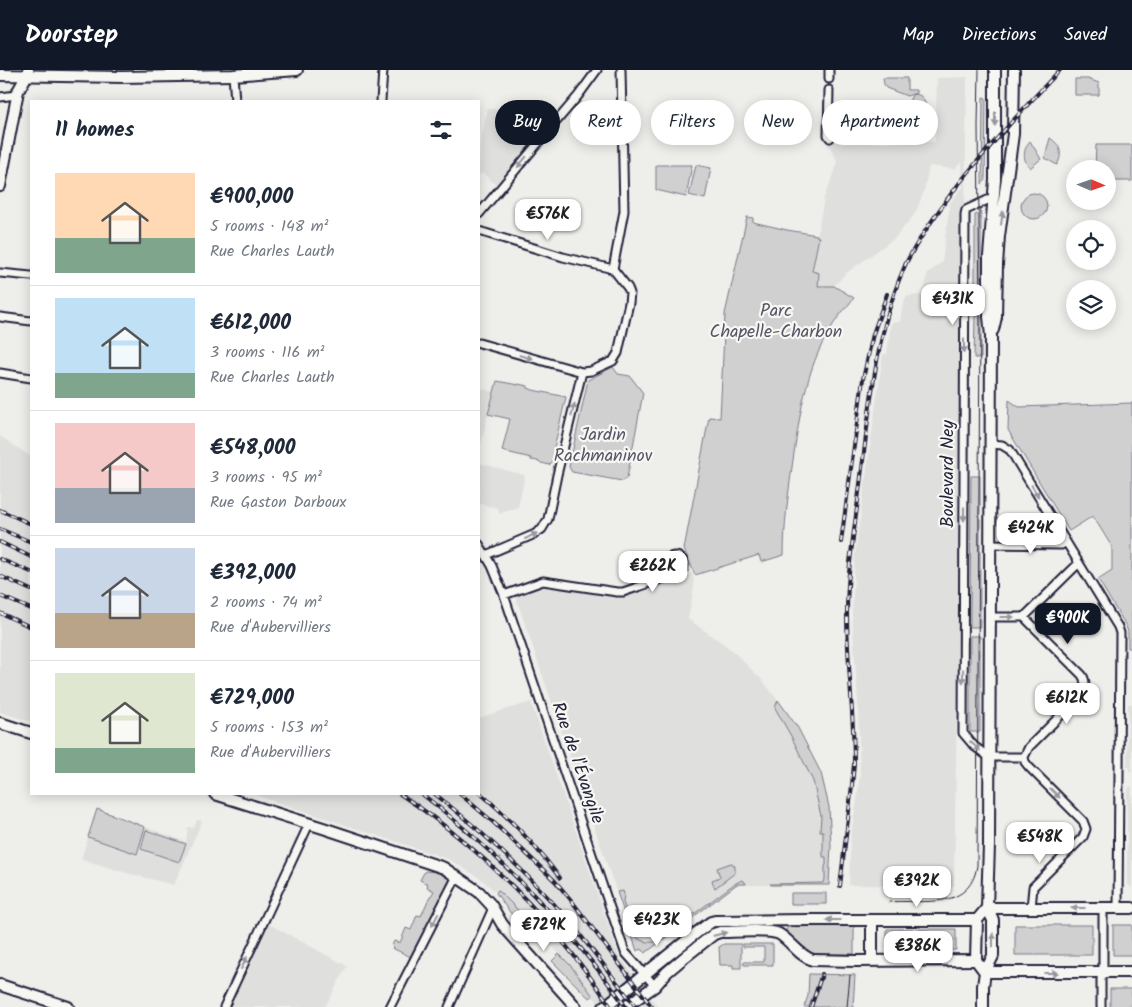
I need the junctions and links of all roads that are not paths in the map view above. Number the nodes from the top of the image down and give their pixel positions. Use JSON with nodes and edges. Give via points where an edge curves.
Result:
{"nodes":[{"id":1,"x":296,"y":70,"type":"edge"},
{"id":2,"x":384,"y":70,"type":"edge"},
{"id":3,"x":597,"y":70,"type":"edge"},
{"id":4,"x":621,"y":70,"type":"edge"},
{"id":5,"x":829,"y":70,"type":"edge"},
{"id":6,"x":995,"y":70,"type":"edge"},
{"id":7,"x":1014,"y":70,"type":"edge"},
{"id":8,"x":27,"y":73,"type":"edge"},
{"id":9,"x":118,"y":73,"type":"edge"},
{"id":10,"x":233,"y":74,"type":"junction"},
{"id":11,"x":0,"y":75,"type":"edge"},
{"id":12,"x":829,"y":79,"type":"dead end"},
{"id":13,"x":829,"y":90,"type":"dead end"},
{"id":14,"x":17,"y":95,"type":"junction"},
{"id":15,"x":0,"y":97,"type":"edge"},
{"id":16,"x":235,"y":100,"type":"edge"},
{"id":17,"x":381,"y":100,"type":"edge"},
{"id":18,"x":829,"y":100,"type":"edge"},
{"id":19,"x":0,"y":186,"type":"edge"},
{"id":20,"x":994,"y":197,"type":"junction"},
{"id":21,"x":480,"y":213,"type":"edge"},
{"id":22,"x":480,"y":231,"type":"edge"},
{"id":23,"x":612,"y":269,"type":"junction"},
{"id":24,"x":0,"y":273,"type":"edge"},
{"id":25,"x":30,"y":276,"type":"edge"},
{"id":26,"x":0,"y":317,"type":"edge"},
{"id":27,"x":30,"y":321,"type":"edge"},
{"id":28,"x":991,"y":336,"type":"junction"},
{"id":29,"x":480,"y":343,"type":"edge"},
{"id":30,"x":582,"y":372,"type":"junction"},
{"id":31,"x":0,"y":373,"type":"edge"},
{"id":32,"x":30,"y":378,"type":"edge"},
{"id":33,"x":991,"y":444,"type":"junction"},
{"id":34,"x":1066,"y":543,"type":"junction"},
{"id":35,"x":990,"y":544,"type":"junction"},
{"id":36,"x":480,"y":546,"type":"edge"},
{"id":37,"x":486,"y":555,"type":"junction"},
{"id":38,"x":1079,"y":563,"type":"junction"},
{"id":39,"x":673,"y":574,"type":"dead end"},
{"id":40,"x":504,"y":595,"type":"junction"},
{"id":41,"x":990,"y":617,"type":"junction"},
{"id":42,"x":1024,"y":617,"type":"junction"},
{"id":43,"x":0,"y":723,"type":"edge"},
{"id":44,"x":30,"y":733,"type":"edge"},
{"id":45,"x":989,"y":757,"type":"junction"},
{"id":46,"x":1024,"y":757,"type":"junction"},
{"id":47,"x":218,"y":795,"type":"edge"},
{"id":48,"x":310,"y":824,"type":"junction"},
{"id":49,"x":457,"y":876,"type":"junction"},
{"id":50,"x":493,"y":908,"type":"junction"},
{"id":51,"x":987,"y":908,"type":"junction"},
{"id":52,"x":1031,"y":908,"type":"junction"},
{"id":53,"x":1103,"y":908,"type":"junction"},
{"id":54,"x":1118,"y":908,"type":"junction"},
{"id":55,"x":1132,"y":908,"type":"edge"},
{"id":56,"x":872,"y":920,"type":"junction"},
{"id":57,"x":977,"y":920,"type":"junction"},
{"id":58,"x":976,"y":960,"type":"junction"},
{"id":59,"x":872,"y":961,"type":"junction"},
{"id":60,"x":985,"y":972,"type":"junction"},
{"id":61,"x":1103,"y":972,"type":"junction"},
{"id":62,"x":1132,"y":972,"type":"edge"},
{"id":63,"x":645,"y":975,"type":"junction"},
{"id":64,"x":0,"y":985,"type":"edge"},
{"id":65,"x":655,"y":986,"type":"junction"},
{"id":66,"x":68,"y":1007,"type":"edge"},
{"id":67,"x":224,"y":1007,"type":"edge"},
{"id":68,"x":390,"y":1007,"type":"edge"},
{"id":69,"x":449,"y":1007,"type":"edge"},
{"id":70,"x":576,"y":1007,"type":"edge"},
{"id":71,"x":604,"y":1007,"type":"edge"},
{"id":72,"x":625,"y":1007,"type":"edge"},
{"id":73,"x":983,"y":1007,"type":"edge"},
{"id":74,"x":1101,"y":1007,"type":"edge"}],
"edges":[{"from":1,"to":10,"type":"main road"},
{"from":2,"to":17,"type":"street"},
{"from":3,"to":21,"type":"street","one_way":true},
{"from":4,"to":23,"type":"street","via":[[624,211]]},
{"from":5,"to":12,"type":"street"},
{"from":6,"to":20,"type":"main road","one_way":true},
{"from":28,"to":7,"type":"main road","one_way":true,"via":[[996,317],[999,236],[1013,134]]},
{"from":8,"to":9,"type":"main road"},
{"from":8,"to":11,"type":"main road"},
{"from":8,"to":14,"type":"main road"},
{"from":9,"to":10,"type":"main road"},
{"from":10,"to":16,"type":"street"},
{"from":13,"to":18,"type":"street"},
{"from":14,"to":15,"type":"street"},
{"from":14,"to":19,"type":"main road"},
{"from":20,"to":28,"type":"main road","via":[[989,256]]},
{"from":20,"to":45,"type":"street","name":"Boulevard Ney","one_way":true,"via":[[964,214],[963,733]]},
{"from":22,"to":23,"type":"street"},
{"from":23,"to":30,"type":"street","via":[[630,293],[618,354],[613,361]]},
{"from":24,"to":25,"type":"street"},
{"from":26,"to":27,"type":"street"},
{"from":28,"to":33,"type":"main road"},
{"from":29,"to":30,"type":"street","one_way":true},
{"from":37,"to":30,"type":"street","one_way":true,"via":[[536,534],[548,519]]},
{"from":31,"to":32,"type":"street"},
{"from":33,"to":34,"type":"street","one_way":true,"via":[[1002,444],[1010,450]]},
{"from":33,"to":35,"type":"main road"},
{"from":34,"to":35,"type":"street"},
{"from":34,"to":38,"type":"street"},
{"from":35,"to":41,"type":"main road"},
{"from":36,"to":37,"type":"street","name":"Rue de l'Évangile"},
{"from":37,"to":40,"type":"street","name":"Rue de l'Évangile"},
{"from":38,"to":42,"type":"street"},
{"from":38,"to":54,"type":"street","via":[[1120,634]]},
{"from":39,"to":40,"type":"street","via":[[623,592],[543,581]]},
{"from":40,"to":63,"type":"street","name":"Rue de l'Évangile","via":[[625,952]]},
{"from":41,"to":42,"type":"street","one_way":true},
{"from":41,"to":45,"type":"main road"},
{"from":42,"to":46,"type":"street","via":[[1082,675],[1085,685],[1080,696],[1029,747]]},
{"from":43,"to":44,"type":"main road"},
{"from":45,"to":46,"type":"street"},
{"from":45,"to":51,"type":"main road"},
{"from":46,"to":52,"type":"street","one_way":true,"via":[[1029,767],[1083,821],[1086,829],[1083,837],[1033,887]]},
{"from":47,"to":48,"type":"main road"},
{"from":48,"to":49,"type":"main road","via":[[444,868]]},
{"from":67,"to":48,"type":"street","one_way":true},
{"from":49,"to":50,"type":"main road","via":[[479,892]]},
{"from":49,"to":68,"type":"street","one_way":true},
{"from":50,"to":69,"type":"street"},
{"from":50,"to":70,"type":"main road","via":[[502,924]]},
{"from":51,"to":52,"type":"main road"},
{"from":51,"to":57,"type":"main road"},
{"from":60,"to":51,"type":"main road","one_way":true,"via":[[993,956],[993,920]]},
{"from":53,"to":52,"type":"main road","one_way":true},
{"from":53,"to":54,"type":"main road"},
{"from":53,"to":61,"type":"street"},
{"from":54,"to":55,"type":"main road"},
{"from":56,"to":57,"type":"main road"},
{"from":56,"to":59,"type":"main road"},
{"from":56,"to":63,"type":"main road","one_way":true,"bridge":true,"via":[[715,921],[675,948]]},
{"from":57,"to":58,"type":"main road"},
{"from":58,"to":59,"type":"main road"},
{"from":58,"to":60,"type":"main road"},
{"from":65,"to":59,"type":"main road","one_way":true,"bridge":true,"via":[[686,956],[720,932],[778,933],[805,957],[813,960]]},
{"from":60,"to":61,"type":"main road","one_way":true},
{"from":60,"to":73,"type":"main road"},
{"from":61,"to":62,"type":"main road"},
{"from":61,"to":74,"type":"street"},
{"from":63,"to":65,"type":"street","name":"Rue de l'Évangile"},
{"from":63,"to":71,"type":"main road"},
{"from":64,"to":66,"type":"main road"},
{"from":65,"to":72,"type":"main road"}]}
